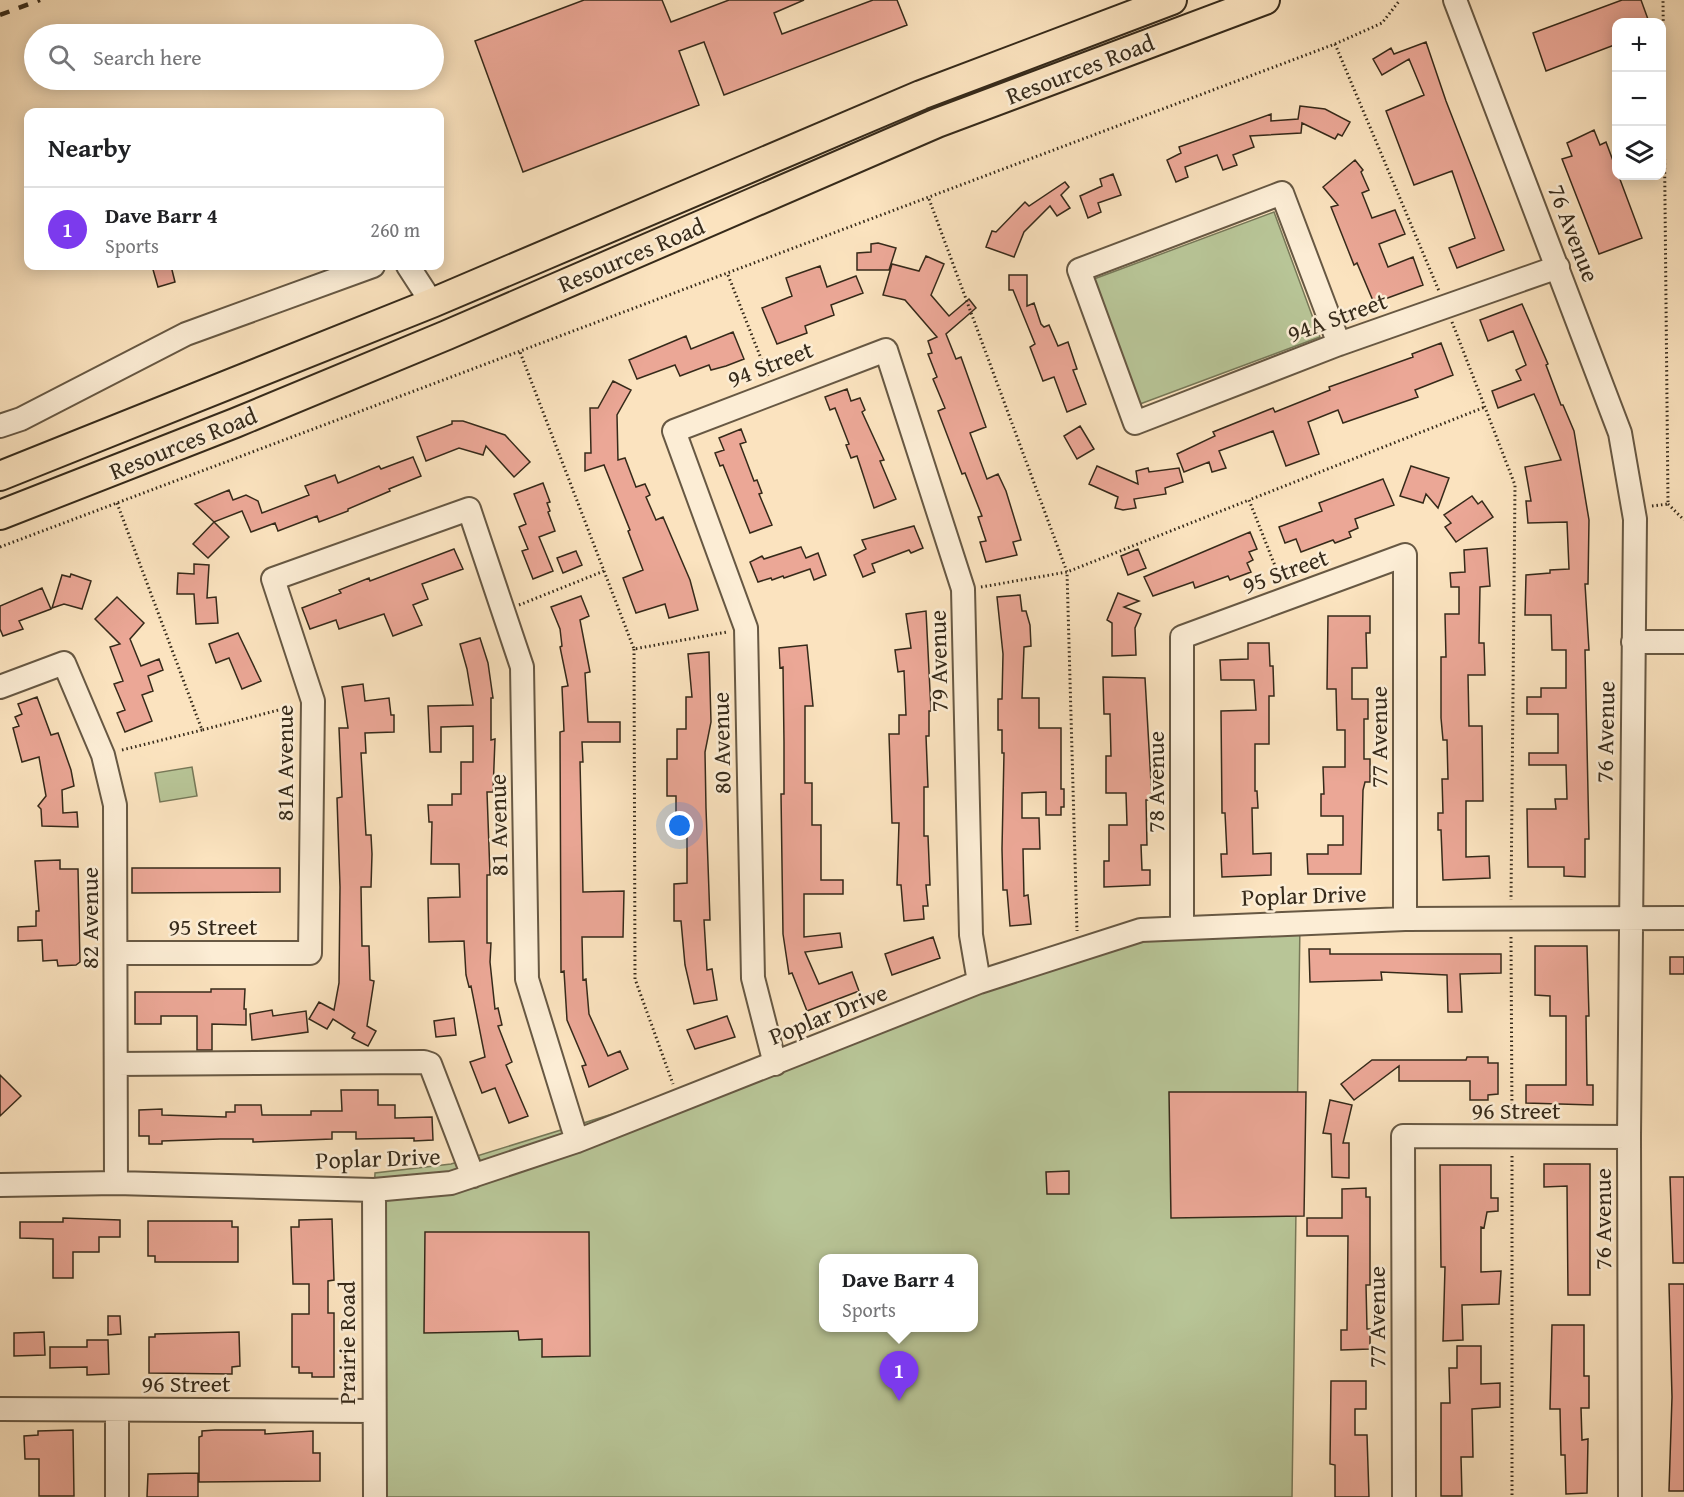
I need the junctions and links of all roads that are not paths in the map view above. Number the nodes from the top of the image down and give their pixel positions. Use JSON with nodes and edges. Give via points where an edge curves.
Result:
{"nodes":[{"id":1,"x":1172,"y":0,"type":"edge"},
{"id":2,"x":1265,"y":0,"type":"edge"},
{"id":3,"x":1455,"y":0,"type":"edge"},
{"id":4,"x":1558,"y":267,"type":"junction"},
{"id":5,"x":362,"y":270,"type":"edge"},
{"id":6,"x":411,"y":270,"type":"edge"},
{"id":7,"x":432,"y":303,"type":"junction"},
{"id":8,"x":447,"y":335,"type":"junction"},
{"id":9,"x":1340,"y":344,"type":"junction"},
{"id":10,"x":886,"y":350,"type":"joint"},
{"id":11,"x":0,"y":426,"type":"edge"},
{"id":12,"x":674,"y":431,"type":"joint"},
{"id":13,"x":0,"y":476,"type":"edge"},
{"id":14,"x":0,"y":515,"type":"edge"},
{"id":15,"x":1405,"y":555,"type":"joint"},
{"id":16,"x":273,"y":579,"type":"joint"},
{"id":17,"x":1182,"y":637,"type":"joint"},
{"id":18,"x":1633,"y":642,"type":"junction"},
{"id":19,"x":1684,"y":642,"type":"edge"},
{"id":20,"x":0,"y":687,"type":"edge"},
{"id":21,"x":1630,"y":918,"type":"junction"},
{"id":22,"x":1684,"y":918,"type":"edge"},
{"id":23,"x":1405,"y":919,"type":"junction"},
{"id":24,"x":1182,"y":927,"type":"junction"},
{"id":25,"x":116,"y":953,"type":"junction"},
{"id":26,"x":310,"y":953,"type":"joint"},
{"id":27,"x":979,"y":982,"type":"junction"},
{"id":28,"x":116,"y":1064,"type":"junction"},
{"id":29,"x":774,"y":1064,"type":"junction"},
{"id":30,"x":1403,"y":1136,"type":"joint"},
{"id":31,"x":1629,"y":1137,"type":"junction"},
{"id":32,"x":577,"y":1142,"type":"junction"},
{"id":33,"x":474,"y":1176,"type":"junction"},
{"id":34,"x":116,"y":1183,"type":"junction"},
{"id":35,"x":0,"y":1185,"type":"edge"},
{"id":36,"x":374,"y":1190,"type":"junction"},
{"id":37,"x":0,"y":1409,"type":"edge"},
{"id":38,"x":117,"y":1410,"type":"junction"},
{"id":39,"x":373,"y":1411,"type":"junction"},
{"id":40,"x":117,"y":1497,"type":"edge"},
{"id":41,"x":375,"y":1497,"type":"edge"},
{"id":42,"x":1404,"y":1497,"type":"edge"},
{"id":43,"x":1630,"y":1497,"type":"edge"}],
"edges":[{"from":1,"to":7,"type":"main road","name":"Resources Road","via":[[921,95]]},
{"from":2,"to":8,"type":"main road","name":"Resources Road","via":[[937,123]]},
{"from":3,"to":4,"type":"street","name":"76 Avenue"},
{"from":4,"to":9,"type":"street","name":"94A Street"},
{"from":4,"to":18,"type":"street","name":"76 Avenue","via":[[1620,433],[1633,508]]},
{"from":5,"to":11,"type":"street","via":[[186,334],[21,419]]},
{"from":6,"to":7,"type":"street"},
{"from":7,"to":8,"type":"main road"},
{"from":7,"to":13,"type":"main road","name":"Resources Road"},
{"from":8,"to":14,"type":"main road","name":"Resources Road"},
{"from":9,"to":9,"type":"street","name":"94A Street","via":[[1282,193],[1079,270],[1135,423]]},
{"from":10,"to":12,"type":"street","name":"94 Street"},
{"from":10,"to":27,"type":"street","name":"79 Avenue","via":[[963,589],[970,935]]},
{"from":12,"to":29,"type":"street","name":"80 Avenue","via":[[746,628],[753,978]]},
{"from":15,"to":17,"type":"street","name":"95 Street"},
{"from":15,"to":23,"type":"street","name":"77 Avenue"},
{"from":16,"to":26,"type":"street","name":"81A Avenue","via":[[313,701]]},
{"from":16,"to":32,"type":"street","name":"81 Avenue","via":[[469,508],[522,668],[527,980]]},
{"from":17,"to":24,"type":"street","name":"78 Avenue"},
{"from":18,"to":19,"type":"street"},
{"from":18,"to":21,"type":"street","name":"76 Avenue"},
{"from":20,"to":25,"type":"street","name":"82 Avenue","via":[[64,663],[103,755],[115,805]]},
{"from":21,"to":22,"type":"street","name":"Poplar Drive"},
{"from":21,"to":23,"type":"street","name":"Poplar Drive"},
{"from":21,"to":31,"type":"street","name":"76 Avenue"},
{"from":23,"to":24,"type":"street","name":"Poplar Drive"},
{"from":24,"to":27,"type":"street","name":"Poplar Drive","via":[[1141,930]]},
{"from":25,"to":26,"type":"street","name":"95 Street"},
{"from":25,"to":28,"type":"street","name":"82 Avenue"},
{"from":27,"to":29,"type":"street","name":"Poplar Drive"},
{"from":28,"to":33,"type":"street","via":[[424,1062],[430,1064]]},
{"from":28,"to":34,"type":"street","name":"82 Avenue"},
{"from":29,"to":32,"type":"street","name":"Poplar Drive"},
{"from":30,"to":31,"type":"street","name":"96 Street"},
{"from":30,"to":42,"type":"street","name":"77 Avenue"},
{"from":31,"to":43,"type":"street","name":"76 Avenue"},
{"from":32,"to":33,"type":"street","name":"Poplar Drive"},
{"from":33,"to":36,"type":"street","name":"Poplar Drive","via":[[451,1183]]},
{"from":34,"to":35,"type":"street","name":"Poplar Drive"},
{"from":34,"to":36,"type":"street","name":"Poplar Drive"},
{"from":36,"to":39,"type":"street","name":"Prairie Road"},
{"from":37,"to":38,"type":"street","name":"96 Street"},
{"from":38,"to":39,"type":"street","name":"96 Street"},
{"from":38,"to":40,"type":"street"},
{"from":39,"to":41,"type":"street","name":"Prairie Road"}]}
